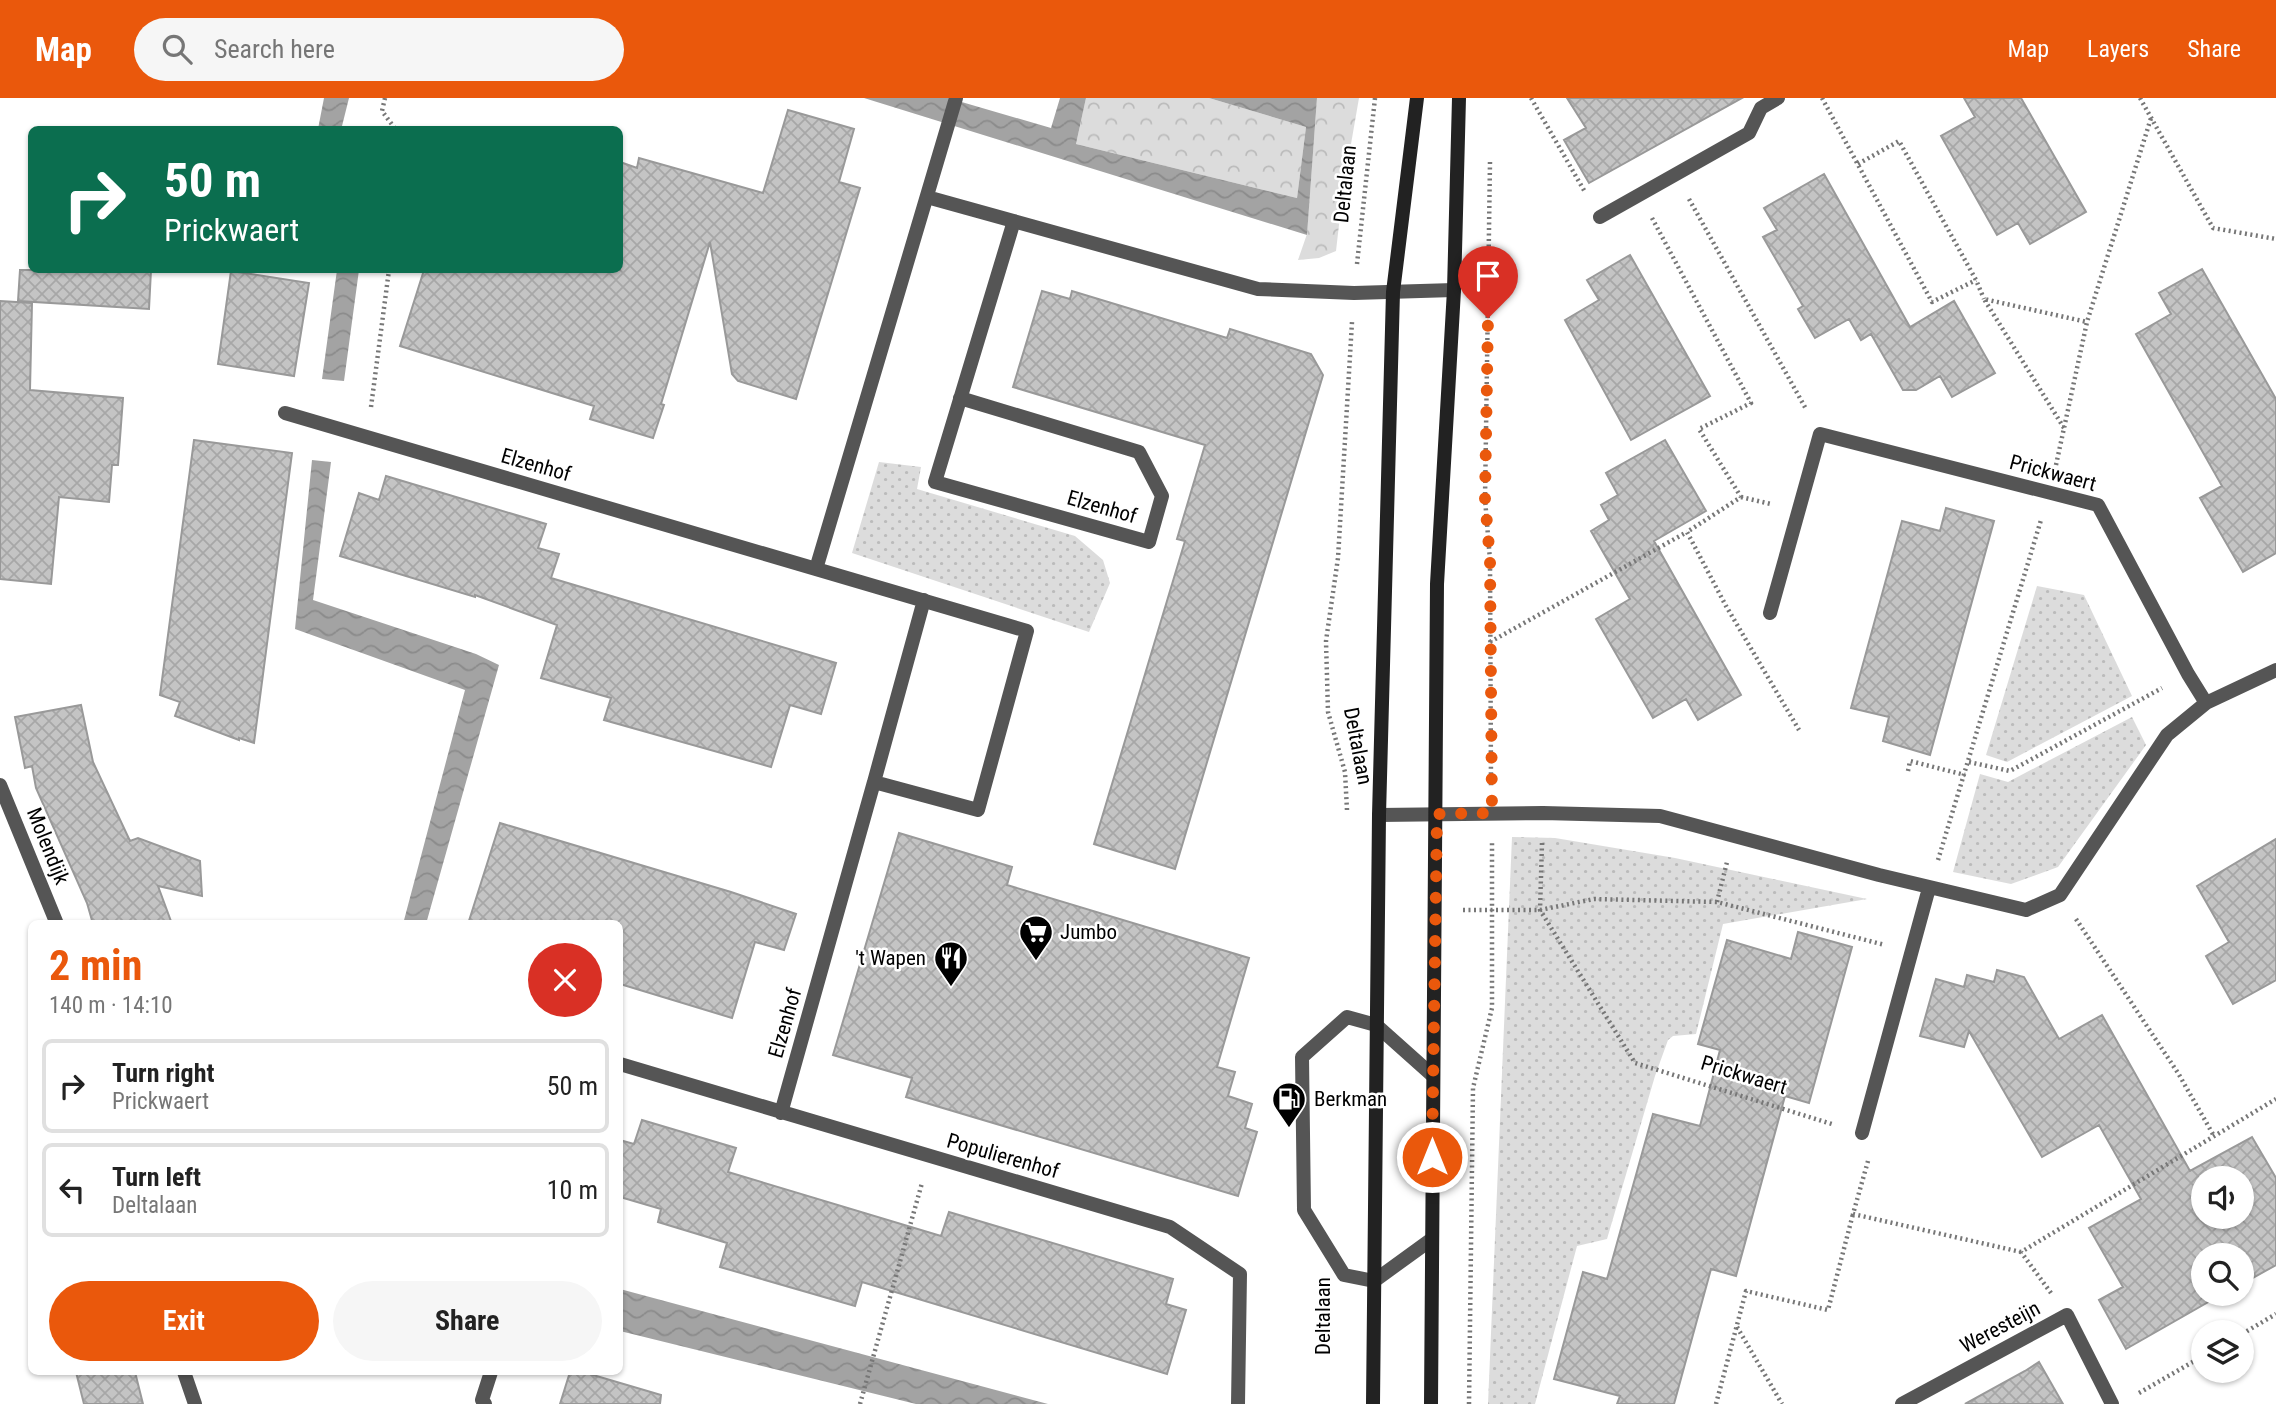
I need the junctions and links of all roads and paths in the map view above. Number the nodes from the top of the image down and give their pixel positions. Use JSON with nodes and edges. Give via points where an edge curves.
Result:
{"nodes":[{"id":1,"x":385,"y":98,"type":"edge"},
{"id":2,"x":956,"y":98,"type":"edge"},
{"id":3,"x":1375,"y":98,"type":"edge"},
{"id":4,"x":1417,"y":98,"type":"edge"},
{"id":5,"x":1459,"y":98,"type":"edge"},
{"id":6,"x":1531,"y":98,"type":"edge"},
{"id":7,"x":1778,"y":98,"type":"edge"},
{"id":8,"x":1822,"y":98,"type":"edge"},
{"id":9,"x":2140,"y":98,"type":"edge"},
{"id":10,"x":393,"y":126,"type":"edge"},
{"id":11,"x":1490,"y":153,"type":"dead end"},
{"id":12,"x":1857,"y":164,"type":"junction"},
{"id":13,"x":1676,"y":175,"type":"junction"},
{"id":14,"x":1639,"y":194,"type":"junction"},
{"id":15,"x":927,"y":197,"type":"junction"},
{"id":16,"x":1600,"y":217,"type":"joint"},
{"id":17,"x":1014,"y":221,"type":"junction"},
{"id":18,"x":2276,"y":239,"type":"edge"},
{"id":19,"x":389,"y":273,"type":"edge"},
{"id":20,"x":1976,"y":280,"type":"junction"},
{"id":21,"x":1454,"y":290,"type":"junction"},
{"id":22,"x":1393,"y":292,"type":"junction"},
{"id":23,"x":1354,"y":293,"type":"junction"},
{"id":24,"x":1984,"y":299,"type":"junction"},
{"id":25,"x":2087,"y":322,"type":"dead end"},
{"id":26,"x":960,"y":398,"type":"junction"},
{"id":27,"x":285,"y":413,"type":"dead end"},
{"id":28,"x":2064,"y":428,"type":"dead end"},
{"id":29,"x":1820,"y":434,"type":"junction"},
{"id":30,"x":367,"y":437,"type":"junction"},
{"id":31,"x":1687,"y":533,"type":"junction"},
{"id":32,"x":816,"y":569,"type":"junction"},
{"id":33,"x":924,"y":600,"type":"junction"},
{"id":34,"x":1770,"y":613,"type":"dead end"},
{"id":35,"x":1490,"y":642,"type":"junction"},
{"id":36,"x":2276,"y":670,"type":"edge"},
{"id":37,"x":2188,"y":674,"type":"junction"},
{"id":38,"x":2206,"y":703,"type":"junction"},
{"id":39,"x":1800,"y":730,"type":"dead end"},
{"id":40,"x":1969,"y":762,"type":"dead end"},
{"id":41,"x":1908,"y":771,"type":"dead end"},
{"id":42,"x":1965,"y":775,"type":"dead end"},
{"id":43,"x":874,"y":782,"type":"junction"},
{"id":44,"x":0,"y":785,"type":"edge"},
{"id":45,"x":1492,"y":813,"type":"junction"},
{"id":46,"x":1543,"y":813,"type":"junction"},
{"id":47,"x":1437,"y":814,"type":"junction"},
{"id":48,"x":1378,"y":815,"type":"junction"},
{"id":49,"x":1348,"y":816,"type":"dead end"},
{"id":50,"x":1733,"y":836,"type":"junction"},
{"id":51,"x":1929,"y":888,"type":"junction"},
{"id":52,"x":2060,"y":895,"type":"junction"},
{"id":53,"x":1717,"y":902,"type":"junction"},
{"id":54,"x":1492,"y":909,"type":"junction"},
{"id":55,"x":1435,"y":910,"type":"junction"},
{"id":56,"x":1540,"y":910,"type":"junction"},
{"id":57,"x":55,"y":920,"type":"edge"},
{"id":58,"x":1913,"y":953,"type":"junction"},
{"id":59,"x":1376,"y":1025,"type":"junction"},
{"id":60,"x":623,"y":1064,"type":"edge"},
{"id":61,"x":1432,"y":1075,"type":"junction"},
{"id":62,"x":2276,"y":1098,"type":"edge"},
{"id":63,"x":781,"y":1113,"type":"junction"},
{"id":64,"x":1862,"y":1133,"type":"joint"},
{"id":65,"x":2214,"y":1136,"type":"junction"},
{"id":66,"x":1871,"y":1152,"type":"dead end"},
{"id":67,"x":929,"y":1157,"type":"junction"},
{"id":68,"x":1853,"y":1214,"type":"junction"},
{"id":69,"x":1432,"y":1239,"type":"junction"},
{"id":70,"x":2021,"y":1252,"type":"junction"},
{"id":71,"x":1374,"y":1282,"type":"junction"},
{"id":72,"x":2276,"y":1314,"type":"edge"},
{"id":73,"x":2067,"y":1315,"type":"junction"},
{"id":74,"x":1736,"y":1326,"type":"junction"},
{"id":75,"x":2254,"y":1327,"type":"edge"},
{"id":76,"x":2191,"y":1363,"type":"edge"},
{"id":77,"x":185,"y":1375,"type":"edge"},
{"id":78,"x":490,"y":1375,"type":"edge"},
{"id":79,"x":2132,"y":1397,"type":"dead end"},
{"id":80,"x":195,"y":1404,"type":"edge"},
{"id":81,"x":485,"y":1404,"type":"edge"},
{"id":82,"x":860,"y":1404,"type":"edge"},
{"id":83,"x":1238,"y":1404,"type":"edge"},
{"id":84,"x":1373,"y":1404,"type":"edge"},
{"id":85,"x":1431,"y":1404,"type":"edge"},
{"id":86,"x":1469,"y":1404,"type":"edge"},
{"id":87,"x":1716,"y":1404,"type":"edge"},
{"id":88,"x":1782,"y":1404,"type":"edge"},
{"id":89,"x":1902,"y":1404,"type":"edge"},
{"id":90,"x":2112,"y":1404,"type":"edge"}],
"edges":[{"from":1,"to":10,"type":"path","via":[[383,111]]},
{"from":2,"to":15,"type":"street"},
{"from":3,"to":23,"type":"path","name":"Deltalaan"},
{"from":4,"to":22,"type":"street","name":"Deltalaan"},
{"from":5,"to":21,"type":"street"},
{"from":6,"to":16,"type":"path"},
{"from":7,"to":13,"type":"street","via":[[1761,108],[1749,133]]},
{"from":8,"to":12,"type":"path"},
{"from":9,"to":18,"type":"path","via":[[2213,228]]},
{"from":11,"to":35,"type":"path","via":[[1485,499]]},
{"from":12,"to":20,"type":"path","via":[[1932,302]]},
{"from":12,"to":20,"type":"path","via":[[1899,141]]},
{"from":13,"to":14,"type":"street"},
{"from":13,"to":29,"type":"path"},
{"from":14,"to":16,"type":"street"},
{"from":14,"to":31,"type":"path","via":[[1751,403],[1699,429],[1741,498]]},
{"from":15,"to":17,"type":"street"},
{"from":15,"to":32,"type":"street"},
{"from":17,"to":23,"type":"street","via":[[1258,289]]},
{"from":17,"to":26,"type":"street","name":"Elzenhof"},
{"from":19,"to":30,"type":"path"},
{"from":20,"to":24,"type":"path"},
{"from":21,"to":22,"type":"street"},
{"from":21,"to":47,"type":"street","via":[[1437,584]]},
{"from":22,"to":23,"type":"street"},
{"from":22,"to":48,"type":"street","name":"Deltalaan"},
{"from":23,"to":49,"type":"path","name":"Deltalaan","via":[[1338,558],[1326,641],[1328,712],[1345,772]]},
{"from":24,"to":25,"type":"path"},
{"from":24,"to":28,"type":"path"},
{"from":26,"to":26,"type":"street","name":"Elzenhof","via":[[935,482],[1149,542],[1162,496],[1139,452]]},
{"from":27,"to":30,"type":"street","name":"Elzenhof"},
{"from":29,"to":34,"type":"street"},
{"from":29,"to":37,"type":"street","name":"Prickwaert","via":[[2098,505]]},
{"from":30,"to":32,"type":"street","name":"Elzenhof"},
{"from":31,"to":35,"type":"path"},
{"from":31,"to":39,"type":"path"},
{"from":32,"to":33,"type":"street","name":"Elzenhof"},
{"from":33,"to":43,"type":"street","name":"Elzenhof"},
{"from":33,"to":43,"type":"street","name":"Elzenhof","via":[[1027,631],[978,810]]},
{"from":35,"to":45,"type":"path"},
{"from":36,"to":38,"type":"street"},
{"from":37,"to":38,"type":"street","name":"Prickwaert"},
{"from":37,"to":40,"type":"path","via":[[2010,771]]},
{"from":38,"to":52,"type":"street","via":[[2167,735]]},
{"from":41,"to":42,"type":"path","via":[[1910,761]]},
{"from":43,"to":63,"type":"street","name":"Elzenhof"},
{"from":44,"to":57,"type":"street","name":"Molendijk"},
{"from":45,"to":46,"type":"street"},
{"from":45,"to":47,"type":"street"},
{"from":45,"to":54,"type":"path"},
{"from":46,"to":50,"type":"street","via":[[1660,816]]},
{"from":46,"to":56,"type":"path"},
{"from":47,"to":48,"type":"street"},
{"from":47,"to":55,"type":"street"},
{"from":48,"to":59,"type":"street","name":"Deltalaan"},
{"from":50,"to":51,"type":"street"},
{"from":50,"to":53,"type":"path"},
{"from":51,"to":52,"type":"street","via":[[2026,910]]},
{"from":51,"to":58,"type":"street"},
{"from":52,"to":65,"type":"path","via":[[2178,1073]]},
{"from":53,"to":56,"type":"path","via":[[1594,899]]},
{"from":53,"to":58,"type":"path"},
{"from":54,"to":55,"type":"path"},
{"from":54,"to":56,"type":"path"},
{"from":54,"to":86,"type":"path","via":[[1492,1008],[1473,1088]]},
{"from":55,"to":61,"type":"street"},
{"from":56,"to":64,"type":"path","name":"Prickwaert","via":[[1635,1063]]},
{"from":58,"to":64,"type":"street"},
{"from":59,"to":61,"type":"street"},
{"from":59,"to":71,"type":"street","name":"Deltalaan"},
{"from":59,"to":71,"type":"street","via":[[1347,1017],[1302,1057],[1304,1210],[1344,1275]]},
{"from":60,"to":63,"type":"street","name":"Populierenhof"},
{"from":61,"to":69,"type":"street"},
{"from":62,"to":65,"type":"path"},
{"from":63,"to":67,"type":"street","name":"Populierenhof"},
{"from":65,"to":70,"type":"path"},
{"from":66,"to":68,"type":"path"},
{"from":67,"to":82,"type":"path"},
{"from":67,"to":83,"type":"street","name":"Populierenhof","via":[[1170,1227],[1240,1274]]},
{"from":68,"to":70,"type":"path"},
{"from":68,"to":74,"type":"path","via":[[1828,1310],[1746,1291]]},
{"from":69,"to":71,"type":"street"},
{"from":69,"to":85,"type":"street"},
{"from":70,"to":73,"type":"path"},
{"from":71,"to":84,"type":"street","name":"Deltalaan"},
{"from":72,"to":75,"type":"path"},
{"from":73,"to":89,"type":"street","name":"Weresteijn"},
{"from":73,"to":90,"type":"street","name":"Weresteijn"},
{"from":74,"to":87,"type":"path"},
{"from":74,"to":88,"type":"path"},
{"from":76,"to":79,"type":"path"},
{"from":77,"to":80,"type":"street"},
{"from":78,"to":81,"type":"street","via":[[482,1400]]}]}
